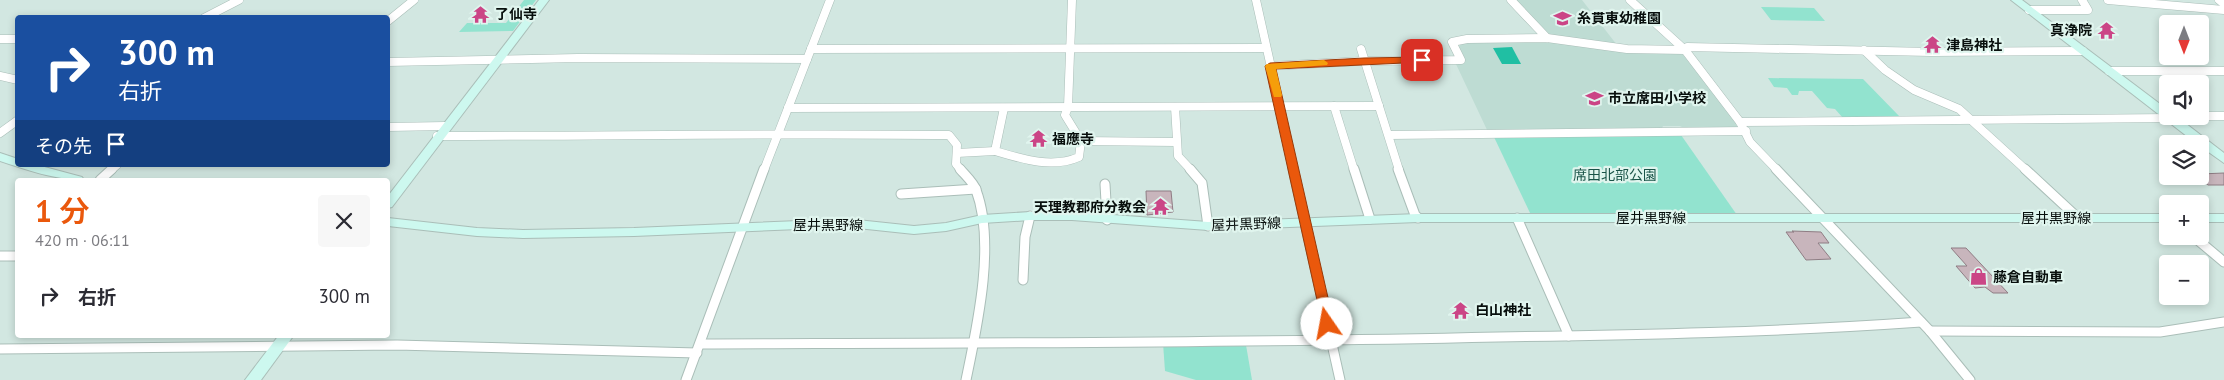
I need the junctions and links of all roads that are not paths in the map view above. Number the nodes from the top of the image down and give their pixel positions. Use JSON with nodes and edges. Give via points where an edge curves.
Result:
{"nodes":[{"id":1,"x":238,"y":0,"type":"edge"},
{"id":2,"x":414,"y":0,"type":"edge"},
{"id":3,"x":544,"y":0,"type":"edge"},
{"id":4,"x":830,"y":0,"type":"edge"},
{"id":5,"x":1072,"y":0,"type":"edge"},
{"id":6,"x":1256,"y":0,"type":"edge"},
{"id":7,"x":1511,"y":0,"type":"edge"},
{"id":8,"x":1630,"y":0,"type":"edge"},
{"id":9,"x":2016,"y":0,"type":"edge"},
{"id":10,"x":2082,"y":0,"type":"edge"},
{"id":11,"x":2108,"y":0,"type":"edge"},
{"id":12,"x":2219,"y":0,"type":"edge"},
{"id":13,"x":2224,"y":4,"type":"edge"},
{"id":14,"x":2029,"y":10,"type":"junction"},
{"id":15,"x":2224,"y":10,"type":"edge"},
{"id":16,"x":210,"y":15,"type":"edge"},
{"id":17,"x":390,"y":19,"type":"edge"},
{"id":18,"x":1547,"y":38,"type":"junction"},
{"id":19,"x":0,"y":39,"type":"edge"},
{"id":20,"x":15,"y":39,"type":"edge"},
{"id":21,"x":1070,"y":48,"type":"junction"},
{"id":22,"x":1266,"y":48,"type":"junction"},
{"id":23,"x":811,"y":49,"type":"junction"},
{"id":24,"x":1361,"y":49,"type":"dead end"},
{"id":25,"x":1685,"y":50,"type":"junction"},
{"id":26,"x":1864,"y":50,"type":"junction"},
{"id":27,"x":2083,"y":51,"type":"junction"},
{"id":28,"x":498,"y":58,"type":"junction"},
{"id":29,"x":807,"y":59,"type":"junction"},
{"id":30,"x":1364,"y":61,"type":"junction"},
{"id":31,"x":390,"y":62,"type":"edge"},
{"id":32,"x":1270,"y":66,"type":"junction"},
{"id":33,"x":2110,"y":71,"type":"junction"},
{"id":34,"x":2224,"y":71,"type":"edge"},
{"id":35,"x":0,"y":76,"type":"edge"},
{"id":36,"x":15,"y":79,"type":"edge"},
{"id":37,"x":1280,"y":106,"type":"junction"},
{"id":38,"x":1334,"y":106,"type":"junction"},
{"id":39,"x":1379,"y":106,"type":"junction"},
{"id":40,"x":1068,"y":107,"type":"junction"},
{"id":41,"x":1175,"y":107,"type":"junction"},
{"id":42,"x":788,"y":108,"type":"junction"},
{"id":43,"x":1004,"y":108,"type":"junction"},
{"id":44,"x":2159,"y":109,"type":"edge"},
{"id":45,"x":2209,"y":116,"type":"edge"},
{"id":46,"x":2224,"y":116,"type":"edge"},
{"id":47,"x":2159,"y":117,"type":"edge"},
{"id":48,"x":1971,"y":120,"type":"junction"},
{"id":49,"x":15,"y":122,"type":"edge"},
{"id":50,"x":1740,"y":122,"type":"junction"},
{"id":51,"x":2179,"y":125,"type":"edge"},
{"id":52,"x":445,"y":126,"type":"junction"},
{"id":53,"x":390,"y":127,"type":"edge"},
{"id":54,"x":1746,"y":131,"type":"junction"},
{"id":55,"x":0,"y":133,"type":"edge"},
{"id":56,"x":779,"y":133,"type":"junction"},
{"id":57,"x":1388,"y":135,"type":"junction"},
{"id":58,"x":437,"y":136,"type":"junction"},
{"id":59,"x":1081,"y":141,"type":"junction"},
{"id":60,"x":1176,"y":142,"type":"junction"},
{"id":61,"x":995,"y":151,"type":"junction"},
{"id":62,"x":957,"y":153,"type":"junction"},
{"id":63,"x":0,"y":157,"type":"edge"},
{"id":64,"x":2224,"y":159,"type":"edge"},
{"id":65,"x":15,"y":162,"type":"edge"},
{"id":66,"x":30,"y":167,"type":"edge"},
{"id":67,"x":115,"y":167,"type":"edge"},
{"id":68,"x":71,"y":178,"type":"edge"},
{"id":69,"x":102,"y":178,"type":"edge"},
{"id":70,"x":1106,"y":184,"type":"dead end"},
{"id":71,"x":976,"y":189,"type":"junction"},
{"id":72,"x":901,"y":194,"type":"dead end"},
{"id":73,"x":390,"y":201,"type":"edge"},
{"id":74,"x":1030,"y":216,"type":"junction"},
{"id":75,"x":1418,"y":218,"type":"junction"},
{"id":76,"x":1517,"y":218,"type":"junction"},
{"id":77,"x":1824,"y":218,"type":"junction"},
{"id":78,"x":2078,"y":218,"type":"junction"},
{"id":79,"x":2159,"y":218,"type":"edge"},
{"id":80,"x":2209,"y":218,"type":"edge"},
{"id":81,"x":2224,"y":218,"type":"edge"},
{"id":82,"x":982,"y":219,"type":"junction"},
{"id":83,"x":1370,"y":219,"type":"junction"},
{"id":84,"x":1107,"y":220,"type":"junction"},
{"id":85,"x":390,"y":222,"type":"edge"},
{"id":86,"x":1305,"y":222,"type":"junction"},
{"id":87,"x":1208,"y":226,"type":"junction"},
{"id":88,"x":742,"y":227,"type":"junction"},
{"id":89,"x":2204,"y":245,"type":"edge"},
{"id":90,"x":0,"y":256,"type":"edge"},
{"id":91,"x":15,"y":256,"type":"edge"},
{"id":92,"x":2224,"y":262,"type":"edge"},
{"id":93,"x":1023,"y":280,"type":"dead end"},
{"id":94,"x":1921,"y":322,"type":"junction"},
{"id":95,"x":2224,"y":322,"type":"edge"},
{"id":96,"x":1930,"y":331,"type":"junction"},
{"id":97,"x":1569,"y":336,"type":"junction"},
{"id":98,"x":283,"y":340,"type":"edge"},
{"id":99,"x":1331,"y":341,"type":"junction"},
{"id":100,"x":974,"y":342,"type":"junction"},
{"id":101,"x":699,"y":348,"type":"junction"},
{"id":102,"x":0,"y":349,"type":"edge"},
{"id":103,"x":253,"y":380,"type":"edge"},
{"id":104,"x":686,"y":380,"type":"edge"},
{"id":105,"x":966,"y":380,"type":"edge"},
{"id":106,"x":1340,"y":380,"type":"edge"},
{"id":107,"x":1970,"y":380,"type":"edge"}],
"edges":[{"from":1,"to":16,"type":"street"},
{"from":2,"to":17,"type":"street"},
{"from":3,"to":28,"type":"main road"},
{"from":4,"to":23,"type":"street"},
{"from":5,"to":21,"type":"street"},
{"from":6,"to":22,"type":"street"},
{"from":7,"to":18,"type":"street"},
{"from":8,"to":25,"type":"street"},
{"from":9,"to":14,"type":"main road"},
{"from":10,"to":14,"type":"street","via":[[2088,10]]},
{"from":11,"to":15,"type":"street"},
{"from":12,"to":13,"type":"street"},
{"from":14,"to":27,"type":"main road"},
{"from":18,"to":25,"type":"street","via":[[1627,49]]},
{"from":18,"to":30,"type":"street","via":[[1452,42],[1461,60]]},
{"from":19,"to":20,"type":"street"},
{"from":21,"to":22,"type":"street"},
{"from":21,"to":23,"type":"street"},
{"from":21,"to":40,"type":"street"},
{"from":22,"to":32,"type":"street"},
{"from":23,"to":29,"type":"street"},
{"from":24,"to":30,"type":"street"},
{"from":25,"to":26,"type":"street","via":[[1687,47]]},
{"from":25,"to":50,"type":"street"},
{"from":26,"to":27,"type":"street"},
{"from":26,"to":48,"type":"street","via":[[1914,90],[1960,109]]},
{"from":27,"to":33,"type":"main road"},
{"from":28,"to":29,"type":"street"},
{"from":28,"to":31,"type":"street"},
{"from":28,"to":52,"type":"main road"},
{"from":29,"to":42,"type":"street"},
{"from":30,"to":32,"type":"street"},
{"from":30,"to":39,"type":"street"},
{"from":32,"to":37,"type":"street"},
{"from":33,"to":34,"type":"street"},
{"from":33,"to":44,"type":"main road"},
{"from":35,"to":36,"type":"street"},
{"from":37,"to":38,"type":"street"},
{"from":37,"to":41,"type":"street"},
{"from":37,"to":86,"type":"street"},
{"from":38,"to":39,"type":"street"},
{"from":38,"to":83,"type":"street"},
{"from":39,"to":57,"type":"street"},
{"from":40,"to":41,"type":"street"},
{"from":40,"to":43,"type":"street"},
{"from":40,"to":59,"type":"street","via":[[1065,115]]},
{"from":41,"to":60,"type":"street"},
{"from":42,"to":43,"type":"street"},
{"from":42,"to":56,"type":"street"},
{"from":43,"to":61,"type":"street"},
{"from":45,"to":46,"type":"street"},
{"from":47,"to":48,"type":"street"},
{"from":48,"to":50,"type":"street"},
{"from":48,"to":78,"type":"street"},
{"from":49,"to":55,"type":"street"},
{"from":50,"to":54,"type":"street"},
{"from":51,"to":64,"type":"main road"},
{"from":52,"to":53,"type":"street"},
{"from":52,"to":58,"type":"main road"},
{"from":54,"to":57,"type":"street"},
{"from":54,"to":77,"type":"street","via":[[1750,142]]},
{"from":56,"to":58,"type":"street"},
{"from":56,"to":62,"type":"street","via":[[949,135]]},
{"from":56,"to":88,"type":"street"},
{"from":57,"to":75,"type":"street"},
{"from":58,"to":73,"type":"main road"},
{"from":59,"to":60,"type":"street"},
{"from":59,"to":61,"type":"street","via":[[1079,157],[1072,162],[1029,160]]},
{"from":60,"to":87,"type":"street","via":[[1178,156],[1202,183]]},
{"from":61,"to":62,"type":"street"},
{"from":62,"to":71,"type":"street","via":[[956,164]]},
{"from":63,"to":65,"type":"main road"},
{"from":66,"to":68,"type":"main road"},
{"from":67,"to":69,"type":"street"},
{"from":70,"to":84,"type":"street"},
{"from":71,"to":72,"type":"street","via":[[932,196]]},
{"from":71,"to":82,"type":"street"},
{"from":74,"to":82,"type":"main road","name":"屋井黒野線"},
{"from":74,"to":84,"type":"main road","name":"屋井黒野線"},
{"from":74,"to":93,"type":"street","via":[[1025,237]]},
{"from":75,"to":76,"type":"main road","name":"屋井黒野線"},
{"from":75,"to":83,"type":"main road","name":"屋井黒野線"},
{"from":76,"to":77,"type":"main road","name":"屋井黒野線"},
{"from":76,"to":97,"type":"street"},
{"from":77,"to":78,"type":"main road","name":"屋井黒野線"},
{"from":77,"to":94,"type":"street"},
{"from":78,"to":79,"type":"main road","name":"屋井黒野線"},
{"from":80,"to":81,"type":"main road"},
{"from":82,"to":88,"type":"main road","name":"屋井黒野線","via":[[914,230],[848,223]]},
{"from":82,"to":100,"type":"street","via":[[985,257]]},
{"from":83,"to":86,"type":"main road","name":"屋井黒野線"},
{"from":84,"to":87,"type":"main road","name":"屋井黒野線"},
{"from":85,"to":88,"type":"main road","name":"屋井黒野線","via":[[523,234]]},
{"from":86,"to":87,"type":"main road","name":"屋井黒野線"},
{"from":86,"to":99,"type":"street"},
{"from":88,"to":101,"type":"street"},
{"from":89,"to":92,"type":"street"},
{"from":90,"to":91,"type":"street"},
{"from":94,"to":96,"type":"street"},
{"from":94,"to":97,"type":"street"},
{"from":95,"to":96,"type":"street","via":[[2160,332]]},
{"from":96,"to":107,"type":"street"},
{"from":97,"to":99,"type":"street"},
{"from":98,"to":101,"type":"street","via":[[397,345]]},
{"from":98,"to":102,"type":"street"},
{"from":98,"to":103,"type":"main road"},
{"from":99,"to":100,"type":"street"},
{"from":99,"to":106,"type":"street"},
{"from":100,"to":101,"type":"street"},
{"from":100,"to":105,"type":"street"},
{"from":101,"to":104,"type":"street"}]}
